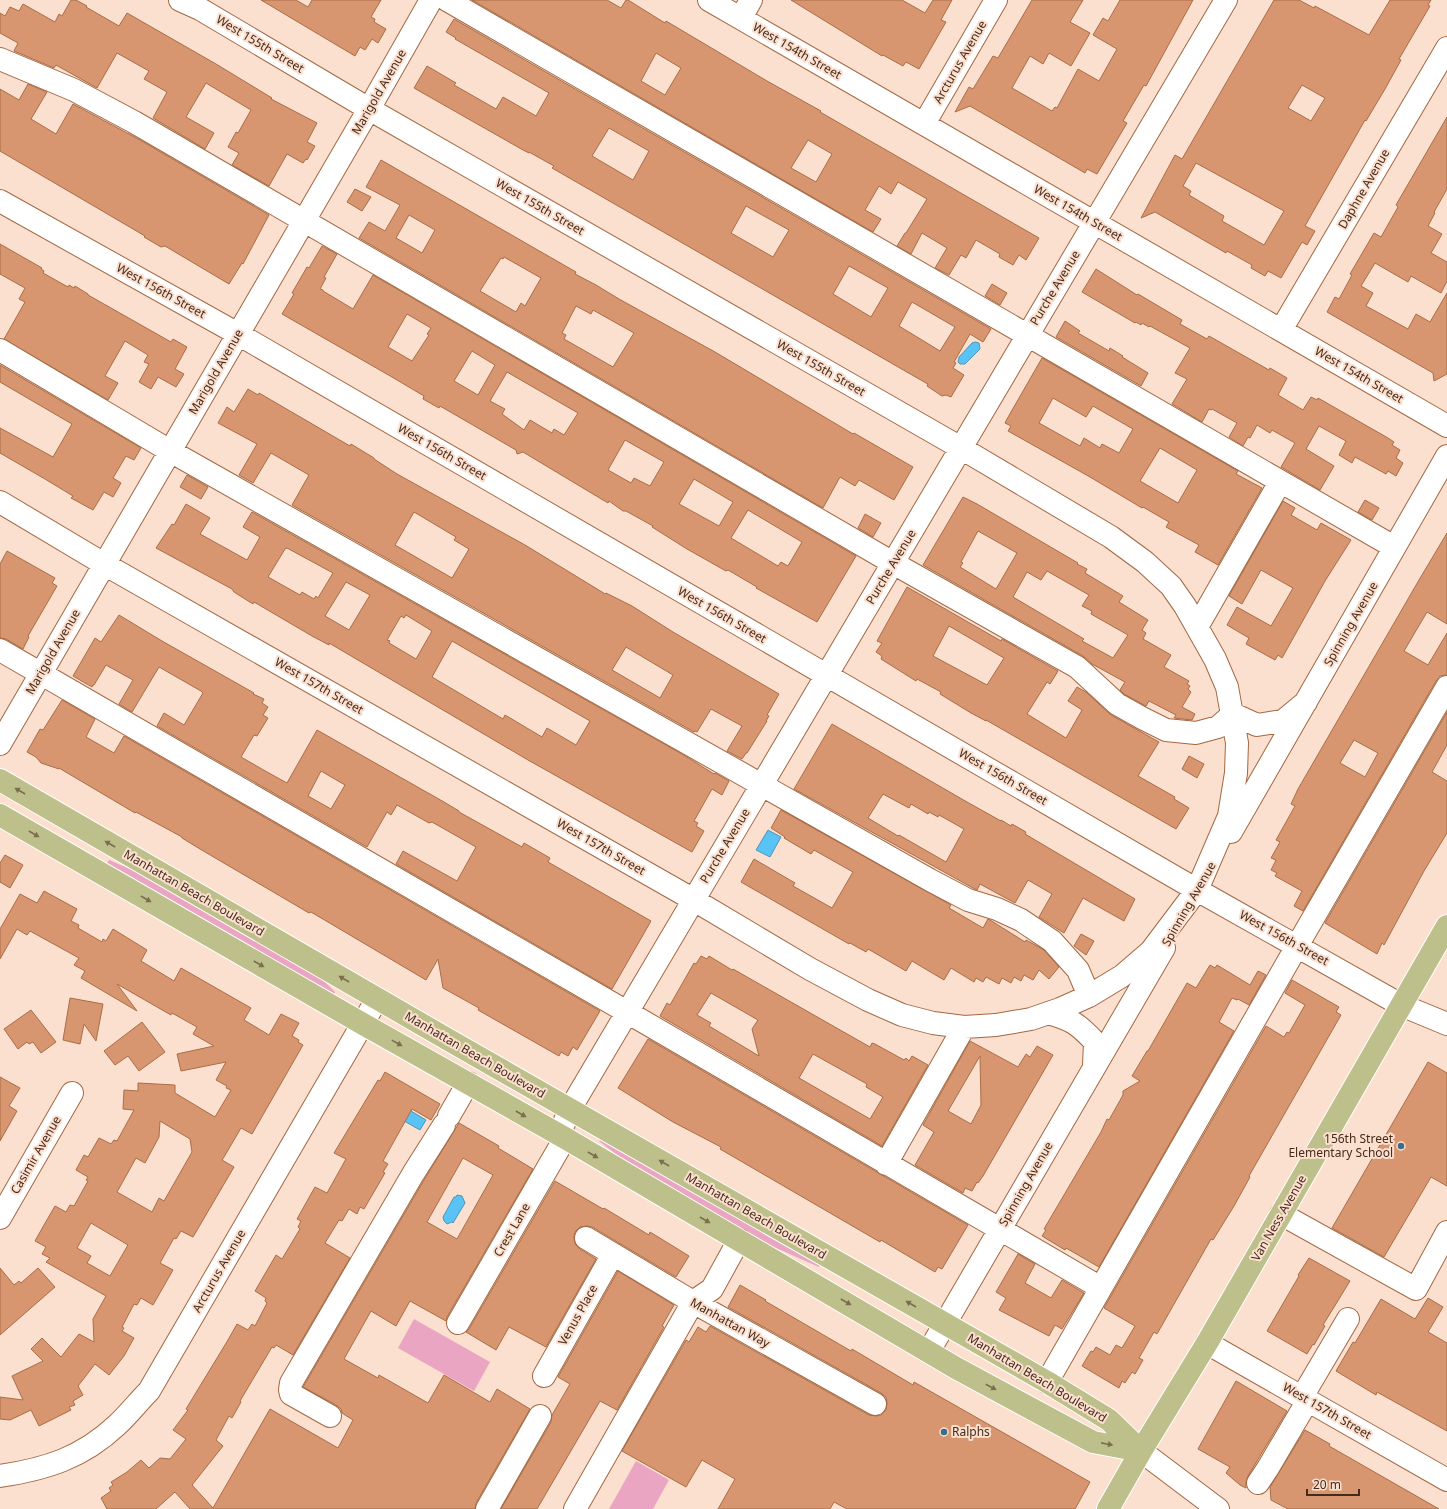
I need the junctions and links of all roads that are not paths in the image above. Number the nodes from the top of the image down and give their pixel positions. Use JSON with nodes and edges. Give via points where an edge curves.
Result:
{"nodes":[{"id":1,"x":180,"y":0,"type":"edge"},
{"id":2,"x":431,"y":0,"type":"edge"},
{"id":3,"x":447,"y":0,"type":"edge"},
{"id":4,"x":709,"y":0,"type":"edge"},
{"id":5,"x":996,"y":0,"type":"edge"},
{"id":6,"x":1226,"y":0,"type":"edge"},
{"id":7,"x":746,"y":9,"type":"edge"},
{"id":8,"x":1447,"y":48,"type":"edge"},
{"id":9,"x":0,"y":59,"type":"edge"},
{"id":10,"x":369,"y":109,"type":"junction"},
{"id":11,"x":924,"y":124,"type":"junction"},
{"id":12,"x":0,"y":201,"type":"edge"},
{"id":13,"x":304,"y":220,"type":"junction"},
{"id":14,"x":1094,"y":222,"type":"junction"},
{"id":15,"x":1281,"y":330,"type":"junction"},
{"id":16,"x":238,"y":334,"type":"junction"},
{"id":17,"x":1027,"y":336,"type":"junction"},
{"id":18,"x":0,"y":350,"type":"edge"},
{"id":19,"x":1447,"y":426,"type":"edge"},
{"id":20,"x":960,"y":448,"type":"junction"},
{"id":21,"x":170,"y":451,"type":"junction"},
{"id":22,"x":1447,"y":456,"type":"edge"},
{"id":23,"x":1280,"y":482,"type":"junction"},
{"id":24,"x":0,"y":502,"type":"edge"},
{"id":25,"x":1394,"y":548,"type":"junction"},
{"id":26,"x":893,"y":563,"type":"junction"},
{"id":27,"x":104,"y":564,"type":"junction"},
{"id":28,"x":1197,"y":627,"type":"junction"},
{"id":29,"x":0,"y":650,"type":"edge"},
{"id":30,"x":41,"y":674,"type":"junction"},
{"id":31,"x":826,"y":676,"type":"junction"},
{"id":32,"x":1447,"y":687,"type":"edge"},
{"id":33,"x":1306,"y":702,"type":"junction"},
{"id":34,"x":1233,"y":714,"type":"junction"},
{"id":35,"x":0,"y":744,"type":"edge"},
{"id":36,"x":0,"y":780,"type":"edge"},
{"id":37,"x":761,"y":785,"type":"junction"},
{"id":38,"x":0,"y":815,"type":"edge"},
{"id":39,"x":1198,"y":890,"type":"junction"},
{"id":40,"x":694,"y":900,"type":"junction"},
{"id":41,"x":1447,"y":926,"type":"edge"},
{"id":42,"x":1297,"y":946,"type":"junction"},
{"id":43,"x":1089,"y":996,"type":"junction"},
{"id":44,"x":378,"y":999,"type":"junction"},
{"id":45,"x":1401,"y":1005,"type":"junction"},
{"id":46,"x":627,"y":1012,"type":"junction"},
{"id":47,"x":1048,"y":1013,"type":"junction"},
{"id":48,"x":363,"y":1024,"type":"junction"},
{"id":49,"x":1447,"y":1024,"type":"edge"},
{"id":50,"x":964,"y":1027,"type":"junction"},
{"id":51,"x":1094,"y":1066,"type":"junction"},
{"id":52,"x":468,"y":1083,"type":"junction"},
{"id":53,"x":72,"y":1093,"type":"dead end"},
{"id":54,"x":570,"y":1109,"type":"junction"},
{"id":55,"x":562,"y":1137,"type":"junction"},
{"id":56,"x":886,"y":1164,"type":"junction"},
{"id":57,"x":1281,"y":1214,"type":"junction"},
{"id":58,"x":0,"y":1218,"type":"edge"},
{"id":59,"x":1000,"y":1229,"type":"junction"},
{"id":60,"x":1447,"y":1232,"type":"edge"},
{"id":61,"x":586,"y":1238,"type":"dead end"},
{"id":62,"x":739,"y":1240,"type":"junction"},
{"id":63,"x":613,"y":1254,"type":"junction"},
{"id":64,"x":1101,"y":1288,"type":"junction"},
{"id":65,"x":692,"y":1302,"type":"junction"},
{"id":66,"x":1348,"y":1319,"type":"dead end"},
{"id":67,"x":458,"y":1323,"type":"dead end"},
{"id":68,"x":945,"y":1324,"type":"junction"},
{"id":69,"x":1207,"y":1343,"type":"junction"},
{"id":70,"x":929,"y":1352,"type":"junction"},
{"id":71,"x":544,"y":1376,"type":"dead end"},
{"id":72,"x":1047,"y":1382,"type":"junction"},
{"id":73,"x":1305,"y":1399,"type":"junction"},
{"id":74,"x":875,"y":1404,"type":"dead end"},
{"id":75,"x":330,"y":1416,"type":"dead end"},
{"id":76,"x":540,"y":1416,"type":"dead end"},
{"id":77,"x":1141,"y":1451,"type":"junction"},
{"id":78,"x":0,"y":1476,"type":"edge"},
{"id":79,"x":1447,"y":1480,"type":"edge"},
{"id":80,"x":1258,"y":1483,"type":"dead end"},
{"id":81,"x":487,"y":1509,"type":"edge"},
{"id":82,"x":575,"y":1509,"type":"edge"},
{"id":83,"x":1108,"y":1509,"type":"edge"},
{"id":84,"x":1218,"y":1509,"type":"edge"}],
"edges":[{"from":1,"to":10,"type":"street","name":"West 155th Street","via":[[200,9]]},
{"from":2,"to":10,"type":"street","name":"Marigold Avenue"},
{"from":3,"to":17,"type":"street"},
{"from":4,"to":7,"type":"street","name":"West 154th Street"},
{"from":5,"to":11,"type":"street","name":"Arcturus Avenue"},
{"from":6,"to":14,"type":"street","name":"Purche Avenue"},
{"from":7,"to":11,"type":"street","name":"West 154th Street"},
{"from":8,"to":15,"type":"street","name":"Daphne Avenue"},
{"from":9,"to":13,"type":"street","via":[[74,90]]},
{"from":10,"to":13,"type":"street","name":"Marigold Avenue"},
{"from":10,"to":20,"type":"street","name":"West 155th Street"},
{"from":11,"to":14,"type":"street","name":"West 154th Street"},
{"from":12,"to":16,"type":"street","name":"West 156th Street"},
{"from":13,"to":16,"type":"street","name":"Marigold Avenue"},
{"from":13,"to":26,"type":"street"},
{"from":14,"to":15,"type":"street","name":"West 154th Street"},
{"from":14,"to":17,"type":"street","name":"Purche Avenue"},
{"from":15,"to":19,"type":"street","name":"West 154th Street"},
{"from":16,"to":21,"type":"street","name":"Marigold Avenue"},
{"from":16,"to":31,"type":"street","name":"West 156th Street"},
{"from":17,"to":20,"type":"street","name":"Purche Avenue"},
{"from":17,"to":23,"type":"street"},
{"from":18,"to":21,"type":"street"},
{"from":20,"to":26,"type":"street","name":"Purche Avenue"},
{"from":20,"to":28,"type":"street","name":"West 155th Street","via":[[1111,537],[1145,562],[1171,586]]},
{"from":21,"to":27,"type":"street","name":"Marigold Avenue"},
{"from":21,"to":37,"type":"street"},
{"from":22,"to":25,"type":"street","name":"Spinning Avenue"},
{"from":23,"to":25,"type":"street"},
{"from":23,"to":28,"type":"street"},
{"from":24,"to":27,"type":"street","name":"West 157th Street"},
{"from":25,"to":33,"type":"street","name":"Spinning Avenue"},
{"from":26,"to":31,"type":"street","name":"Purche Avenue"},
{"from":26,"to":34,"type":"street","via":[[1077,667],[1117,704],[1166,730],[1196,733],[1218,727]]},
{"from":27,"to":30,"type":"street","name":"Marigold Avenue"},
{"from":27,"to":40,"type":"street","name":"West 157th Street"},
{"from":28,"to":34,"type":"street","name":"West 155th Street","via":[[1227,687]]},
{"from":29,"to":30,"type":"street"},
{"from":30,"to":35,"type":"street","name":"Marigold Avenue"},
{"from":30,"to":46,"type":"street"},
{"from":31,"to":37,"type":"street","name":"Purche Avenue"},
{"from":31,"to":39,"type":"street","name":"West 156th Street"},
{"from":32,"to":42,"type":"street"},
{"from":33,"to":34,"type":"street","via":[[1283,721],[1257,725]]},
{"from":33,"to":39,"type":"street","name":"Spinning Avenue"},
{"from":34,"to":39,"type":"street","name":"West 155th Street","via":[[1237,743],[1236,773],[1228,816]]},
{"from":44,"to":36,"type":"main road","name":"Manhattan Beach Boulevard","one_way":true},
{"from":37,"to":40,"type":"street","name":"Purche Avenue"},
{"from":37,"to":43,"type":"street","via":[[968,900],[1021,920],[1052,941],[1078,970]]},
{"from":38,"to":48,"type":"main road","name":"Manhattan Beach Boulevard","one_way":true},
{"from":39,"to":42,"type":"street","name":"West 156th Street"},
{"from":39,"to":43,"type":"street","name":"West 157th Street","via":[[1151,951],[1122,976]]},
{"from":39,"to":51,"type":"street","name":"Spinning Avenue"},
{"from":40,"to":46,"type":"street","name":"Purche Avenue"},
{"from":40,"to":50,"type":"street","name":"West 157th Street","via":[[810,969],[868,1000],[902,1015]]},
{"from":41,"to":45,"type":"main road","name":"Van Ness Avenue"},
{"from":42,"to":45,"type":"street","name":"West 156th Street"},
{"from":42,"to":64,"type":"street"},
{"from":43,"to":47,"type":"street","name":"West 157th Street"},
{"from":44,"to":48,"type":"street","name":"Arcturus Avenue"},
{"from":44,"to":54,"type":"main road","name":"Manhattan Beach Boulevard"},
{"from":45,"to":49,"type":"street","name":"West 156th Street"},
{"from":45,"to":57,"type":"main road","name":"Van Ness Avenue"},
{"from":46,"to":54,"type":"street","name":"Purche Avenue"},
{"from":46,"to":56,"type":"street"},
{"from":47,"to":50,"type":"street","name":"West 157th Street","via":[[996,1025]]},
{"from":47,"to":51,"type":"street","via":[[1080,1026],[1095,1042]]},
{"from":48,"to":52,"type":"main road","name":"Manhattan Beach Boulevard","one_way":true},
{"from":48,"to":78,"type":"street","name":"Arcturus Avenue","via":[[149,1391],[118,1425],[94,1444],[62,1462]]},
{"from":50,"to":56,"type":"street"},
{"from":51,"to":59,"type":"street","name":"Spinning Avenue"},
{"from":52,"to":55,"type":"main road","name":"Manhattan Beach Boulevard","one_way":true},
{"from":52,"to":75,"type":"street","via":[[291,1383],[292,1394]]},
{"from":53,"to":58,"type":"street","name":"Casimir Avenue"},
{"from":54,"to":55,"type":"street","name":"Purche Avenue"},
{"from":68,"to":54,"type":"main road","name":"Manhattan Beach Boulevard","one_way":true},
{"from":55,"to":62,"type":"main road","name":"Manhattan Beach Boulevard","one_way":true},
{"from":55,"to":67,"type":"street","name":"Crest Lane"},
{"from":56,"to":59,"type":"street"},
{"from":57,"to":60,"type":"street","via":[[1416,1289]]},
{"from":57,"to":69,"type":"main road","name":"Van Ness Avenue"},
{"from":59,"to":64,"type":"street"},
{"from":59,"to":68,"type":"street","name":"Spinning Avenue"},
{"from":61,"to":63,"type":"street","name":"Manhattan Way"},
{"from":62,"to":65,"type":"street","via":[[712,1289]]},
{"from":62,"to":70,"type":"main road","name":"Manhattan Beach Boulevard","one_way":true},
{"from":63,"to":65,"type":"street","name":"Manhattan Way"},
{"from":63,"to":71,"type":"street","name":"Venus Place"},
{"from":64,"to":72,"type":"street"},
{"from":65,"to":74,"type":"street","name":"Manhattan Way"},
{"from":65,"to":82,"type":"street"},
{"from":66,"to":73,"type":"street"},
{"from":68,"to":70,"type":"street","name":"Spinning Avenue"},
{"from":68,"to":72,"type":"main road","name":"Manhattan Beach Boulevard"},
{"from":69,"to":73,"type":"street","name":"West 157th Street"},
{"from":69,"to":77,"type":"main road","name":"Van Ness Avenue"},
{"from":70,"to":77,"type":"main road","name":"Manhattan Beach Boulevard","one_way":true,"via":[[1093,1442]]},
{"from":72,"to":77,"type":"main road","name":"Manhattan Beach Boulevard","via":[[1109,1420]]},
{"from":73,"to":79,"type":"street","name":"West 157th Street"},
{"from":73,"to":80,"type":"street"},
{"from":76,"to":81,"type":"street"},
{"from":77,"to":83,"type":"main road","name":"Van Ness Avenue"},
{"from":77,"to":84,"type":"street"}]}
